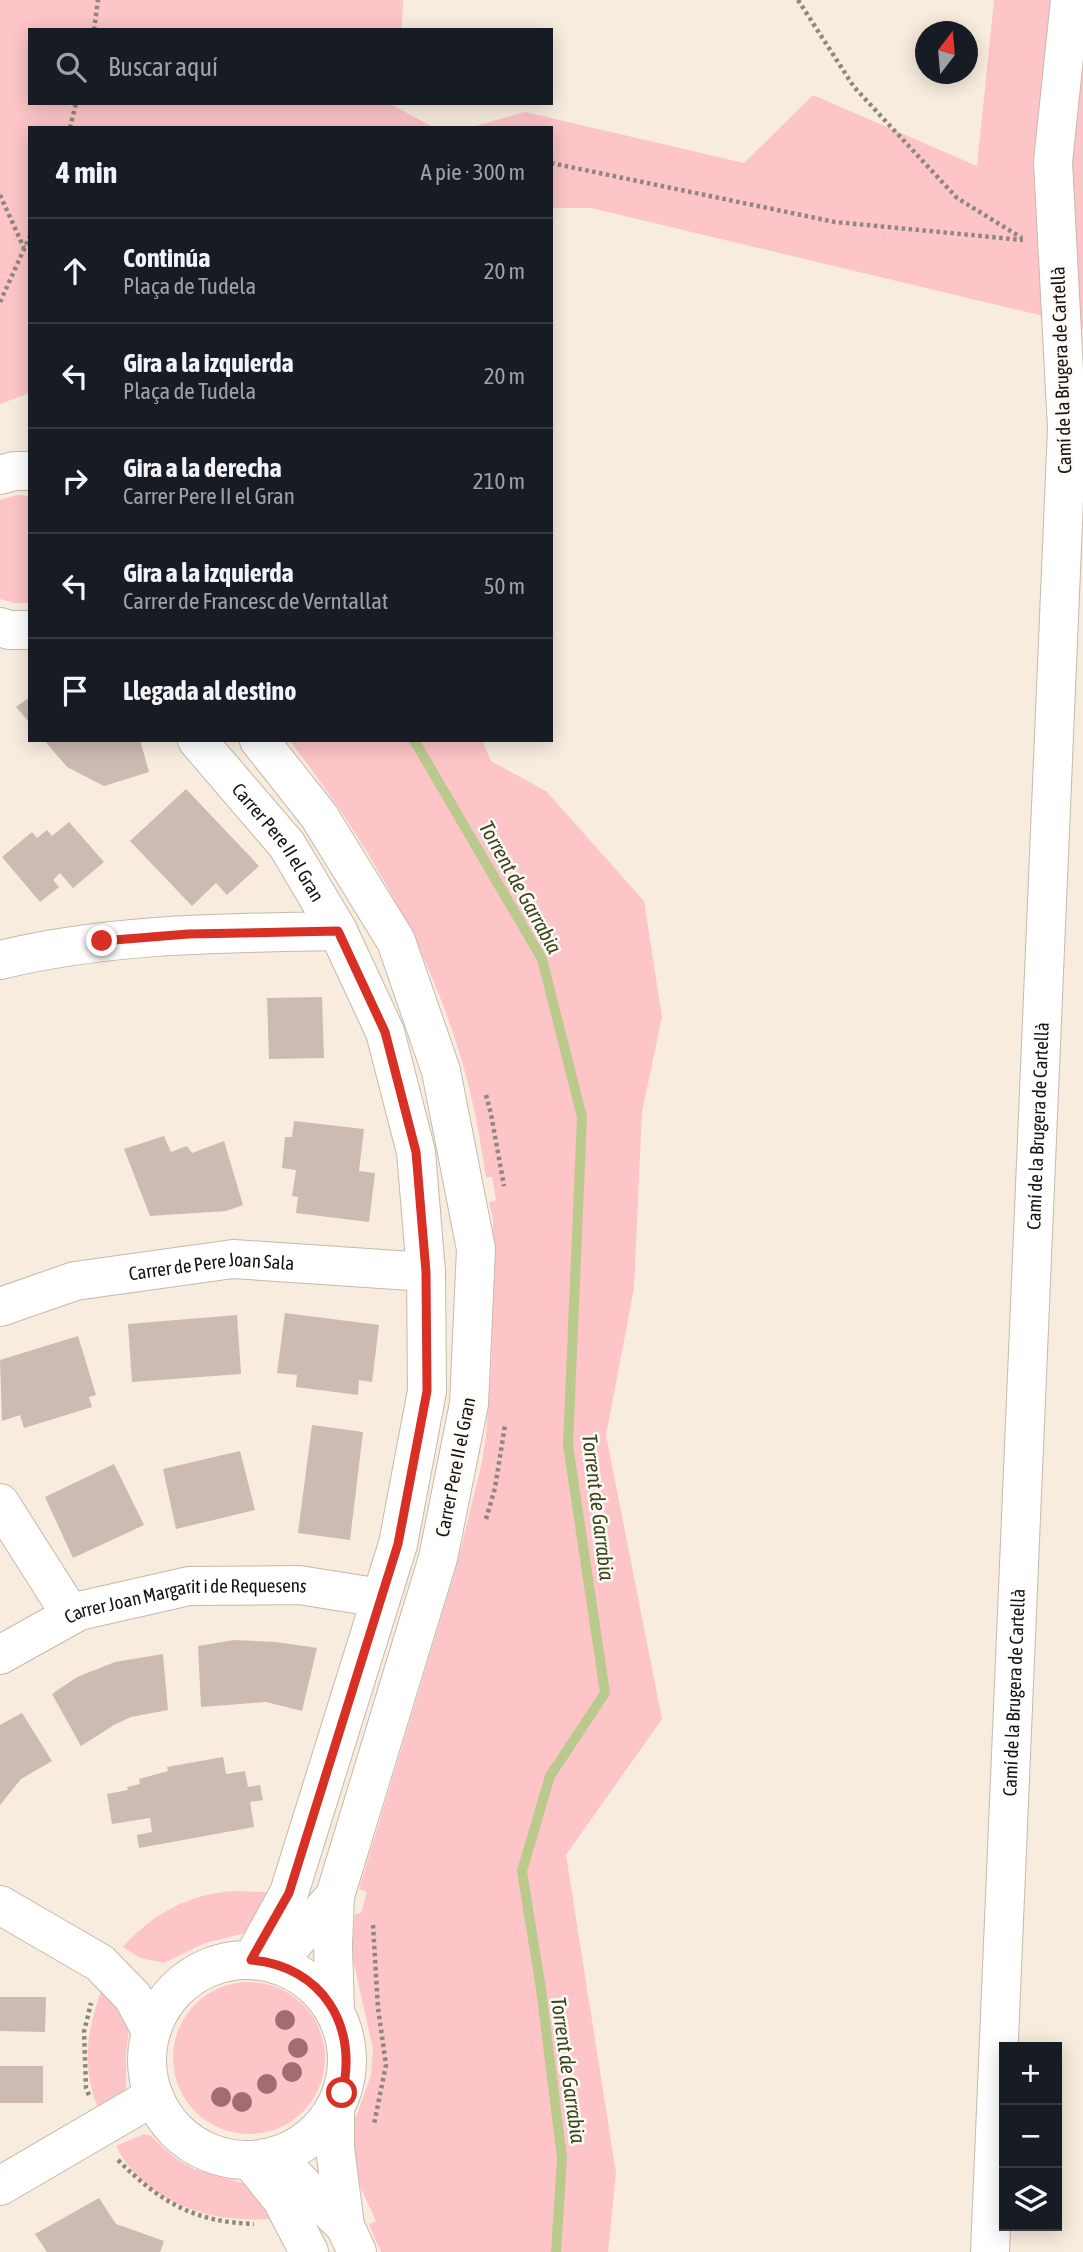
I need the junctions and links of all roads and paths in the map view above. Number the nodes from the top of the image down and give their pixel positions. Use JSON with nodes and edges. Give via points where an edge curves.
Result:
{"nodes":[{"id":1,"x":98,"y":0,"type":"edge"},
{"id":2,"x":798,"y":0,"type":"edge"},
{"id":3,"x":1070,"y":0,"type":"edge"},
{"id":4,"x":94,"y":28,"type":"edge"},
{"id":5,"x":76,"y":105,"type":"edge"},
{"id":6,"x":70,"y":126,"type":"edge"},
{"id":7,"x":553,"y":163,"type":"edge"},
{"id":8,"x":0,"y":195,"type":"edge"},
{"id":9,"x":28,"y":240,"type":"edge"},
{"id":10,"x":24,"y":248,"type":"junction"},
{"id":11,"x":0,"y":302,"type":"edge"},
{"id":12,"x":28,"y":471,"type":"edge"},
{"id":13,"x":0,"y":475,"type":"edge"},
{"id":14,"x":0,"y":627,"type":"edge"},
{"id":15,"x":28,"y":630,"type":"edge"},
{"id":16,"x":199,"y":742,"type":"edge"},
{"id":17,"x":261,"y":742,"type":"edge"},
{"id":18,"x":338,"y":931,"type":"junction"},
{"id":19,"x":0,"y":960,"type":"edge"},
{"id":20,"x":426,"y":1272,"type":"junction"},
{"id":21,"x":0,"y":1307,"type":"edge"},
{"id":22,"x":0,"y":1503,"type":"edge"},
{"id":23,"x":381,"y":1598,"type":"junction"},
{"id":24,"x":71,"y":1615,"type":"junction"},
{"id":25,"x":0,"y":1655,"type":"edge"},
{"id":26,"x":335,"y":1896,"type":"junction"},
{"id":27,"x":0,"y":1905,"type":"edge"},
{"id":28,"x":263,"y":1962,"type":"junction"},
{"id":29,"x":100,"y":1963,"type":"junction"},
{"id":30,"x":200,"y":1971,"type":"junction"},
{"id":31,"x":335,"y":2012,"type":"junction"},
{"id":32,"x":151,"y":2031,"type":"junction"},
{"id":33,"x":154,"y":2096,"type":"junction"},
{"id":34,"x":335,"y":2108,"type":"junction"},
{"id":35,"x":257,"y":2159,"type":"junction"},
{"id":36,"x":0,"y":2186,"type":"edge"},
{"id":37,"x":351,"y":2239,"type":"edge"},
{"id":38,"x":309,"y":2252,"type":"edge"},
{"id":39,"x":990,"y":2252,"type":"edge"}],
"edges":[{"from":1,"to":4,"type":"path"},
{"from":2,"to":7,"type":"path","via":[[854,87],[957,198],[1026,241],[835,222]]},
{"from":3,"to":39,"type":"street","name":"Camí de la Brugera de Cartellà","via":[[1053,162],[1067,428]]},
{"from":5,"to":6,"type":"path"},
{"from":8,"to":10,"type":"path"},
{"from":9,"to":10,"type":"path"},
{"from":10,"to":11,"type":"path"},
{"from":12,"to":13,"type":"street"},
{"from":14,"to":15,"type":"street"},
{"from":16,"to":18,"type":"street","name":"Carrer Pere II el Gran","via":[[287,845]]},
{"from":17,"to":26,"type":"street","name":"Carrer Pere II el Gran","via":[[319,816],[396,941],[441,1071],[476,1249],[469,1404],[438,1558]]},
{"from":18,"to":19,"type":"street","via":[[102,941]]},
{"from":18,"to":20,"type":"street","name":"Carrer Pere II el Gran","via":[[385,1032],[416,1152]]},
{"from":20,"to":21,"type":"street","name":"Carrer de Pere Joan Sala","via":[[233,1259],[75,1281]]},
{"from":20,"to":23,"type":"street","name":"Carrer Pere II el Gran","via":[[427,1391],[398,1544]]},
{"from":22,"to":24,"type":"street"},
{"from":23,"to":24,"type":"street","name":"Carrer Joan Margarit i de Requesens","via":[[299,1585],[189,1586]]},
{"from":23,"to":28,"type":"street","name":"Carrer Pere II el Gran"},
{"from":24,"to":25,"type":"street","name":"Carrer Joan Margarit i de Requesens"},
{"from":26,"to":28,"type":"street","name":"Carrer Pere II el Gran"},
{"from":26,"to":31,"type":"street","name":"Carrer Pere II el Gran"},
{"from":27,"to":29,"type":"street"},
{"from":28,"to":30,"type":"street","via":[[234,1961]]},
{"from":28,"to":31,"type":"street","via":[[299,1974]]},
{"from":29,"to":30,"type":"street","via":[[161,1974]]},
{"from":29,"to":32,"type":"street","via":[[133,1997]]},
{"from":30,"to":32,"type":"street","via":[[175,1990]]},
{"from":31,"to":34,"type":"street","via":[[348,2060]]},
{"from":32,"to":33,"type":"street","via":[[147,2063]]},
{"from":33,"to":35,"type":"street","via":[[169,2123],[191,2143],[219,2156]]},
{"from":33,"to":36,"type":"street"},
{"from":34,"to":35,"type":"street","via":[[323,2127],[306,2141]]},
{"from":34,"to":37,"type":"street","via":[[335,2148]]},
{"from":35,"to":37,"type":"street","via":[[296,2178]]},
{"from":35,"to":38,"type":"street"}]}
